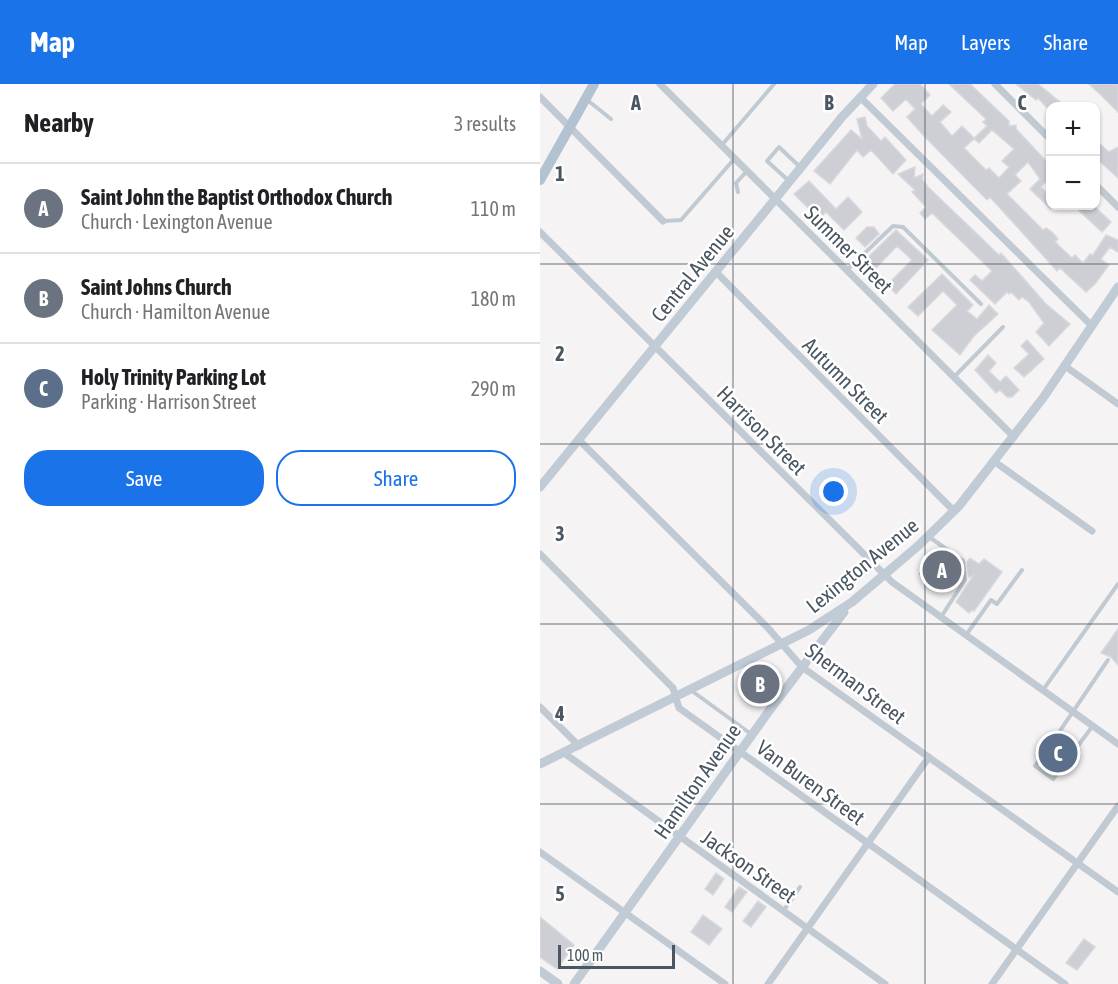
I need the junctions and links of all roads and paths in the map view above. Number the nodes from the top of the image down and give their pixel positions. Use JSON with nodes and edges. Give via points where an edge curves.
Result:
{"nodes":[{"id":1,"x":594,"y":84,"type":"edge"},
{"id":2,"x":660,"y":84,"type":"edge"},
{"id":3,"x":774,"y":84,"type":"edge"},
{"id":4,"x":873,"y":84,"type":"edge"},
{"id":5,"x":995,"y":84,"type":"edge"},
{"id":6,"x":540,"y":97,"type":"edge"},
{"id":7,"x":860,"y":97,"type":"junction"},
{"id":8,"x":586,"y":99,"type":"junction"},
{"id":9,"x":610,"y":119,"type":"dead end"},
{"id":10,"x":570,"y":127,"type":"junction"},
{"id":11,"x":1046,"y":136,"type":"edge"},
{"id":12,"x":722,"y":145,"type":"junction"},
{"id":13,"x":735,"y":158,"type":"junction"},
{"id":14,"x":801,"y":168,"type":"junction"},
{"id":15,"x":747,"y":171,"type":"junction"},
{"id":16,"x":540,"y":180,"type":"edge"},
{"id":17,"x":790,"y":182,"type":"junction"},
{"id":18,"x":1100,"y":190,"type":"edge"},
{"id":19,"x":738,"y":192,"type":"dead end"},
{"id":20,"x":776,"y":199,"type":"junction"},
{"id":21,"x":1118,"y":207,"type":"edge"},
{"id":22,"x":663,"y":221,"type":"joint"},
{"id":23,"x":540,"y":232,"type":"edge"},
{"id":24,"x":847,"y":270,"type":"junction"},
{"id":25,"x":716,"y":272,"type":"junction"},
{"id":26,"x":1118,"y":287,"type":"edge"},
{"id":27,"x":981,"y":304,"type":"dead end"},
{"id":28,"x":1092,"y":326,"type":"junction"},
{"id":29,"x":1003,"y":327,"type":"dead end"},
{"id":30,"x":655,"y":346,"type":"junction"},
{"id":31,"x":1065,"y":366,"type":"junction"},
{"id":32,"x":954,"y":377,"type":"junction"},
{"id":33,"x":1118,"y":404,"type":"edge"},
{"id":34,"x":1014,"y":437,"type":"junction"},
{"id":35,"x":579,"y":440,"type":"junction"},
{"id":36,"x":995,"y":462,"type":"junction"},
{"id":37,"x":540,"y":487,"type":"edge"},
{"id":38,"x":954,"y":511,"type":"junction"},
{"id":39,"x":1092,"y":531,"type":"dead end"},
{"id":40,"x":928,"y":536,"type":"junction"},
{"id":41,"x":540,"y":554,"type":"edge"},
{"id":42,"x":1022,"y":570,"type":"dead end"},
{"id":43,"x":884,"y":574,"type":"junction"},
{"id":44,"x":1118,"y":584,"type":"edge"},
{"id":45,"x":852,"y":602,"type":"junction"},
{"id":46,"x":940,"y":618,"type":"junction"},
{"id":47,"x":966,"y":636,"type":"junction"},
{"id":48,"x":781,"y":644,"type":"junction"},
{"id":49,"x":1108,"y":660,"type":"dead end"},
{"id":50,"x":802,"y":667,"type":"junction"},
{"id":51,"x":691,"y":690,"type":"junction"},
{"id":52,"x":1042,"y":690,"type":"junction"},
{"id":53,"x":676,"y":698,"type":"junction"},
{"id":54,"x":540,"y":707,"type":"edge"},
{"id":55,"x":1075,"y":714,"type":"junction"},
{"id":56,"x":1093,"y":726,"type":"junction"},
{"id":57,"x":752,"y":735,"type":"junction"},
{"id":58,"x":1118,"y":744,"type":"edge"},
{"id":59,"x":579,"y":746,"type":"junction"},
{"id":60,"x":741,"y":752,"type":"junction"},
{"id":61,"x":564,"y":753,"type":"junction"},
{"id":62,"x":929,"y":757,"type":"junction"},
{"id":63,"x":540,"y":764,"type":"edge"},
{"id":64,"x":1118,"y":806,"type":"edge"},
{"id":65,"x":680,"y":837,"type":"junction"},
{"id":66,"x":869,"y":844,"type":"junction"},
{"id":67,"x":540,"y":852,"type":"edge"},
{"id":68,"x":1077,"y":863,"type":"junction"},
{"id":69,"x":800,"y":887,"type":"dead end"},
{"id":70,"x":1118,"y":892,"type":"edge"},
{"id":71,"x":784,"y":911,"type":"junction"},
{"id":72,"x":625,"y":913,"type":"junction"},
{"id":73,"x":808,"y":928,"type":"junction"},
{"id":74,"x":1017,"y":950,"type":"junction"},
{"id":75,"x":540,"y":971,"type":"edge"},
{"id":76,"x":558,"y":984,"type":"edge"},
{"id":77,"x":574,"y":984,"type":"edge"},
{"id":78,"x":725,"y":984,"type":"edge"},
{"id":79,"x":768,"y":984,"type":"edge"},
{"id":80,"x":885,"y":984,"type":"edge"},
{"id":81,"x":992,"y":984,"type":"edge"},
{"id":82,"x":1065,"y":984,"type":"edge"}],
"edges":[{"from":1,"to":8,"type":"main road"},
{"from":2,"to":12,"type":"street","name":"Summer Street"},
{"from":3,"to":12,"type":"lane"},
{"from":4,"to":7,"type":"main road","name":"Central Avenue"},
{"from":5,"to":11,"type":"street"},
{"from":6,"to":10,"type":"street"},
{"from":7,"to":14,"type":"main road","name":"Central Avenue"},
{"from":7,"to":28,"type":"street"},
{"from":8,"to":9,"type":"lane"},
{"from":8,"to":10,"type":"main road"},
{"from":10,"to":16,"type":"main road"},
{"from":10,"to":22,"type":"street"},
{"from":12,"to":13,"type":"street","name":"Summer Street"},
{"from":13,"to":15,"type":"street","name":"Summer Street"},
{"from":13,"to":22,"type":"lane","via":[[681,220]]},
{"from":14,"to":17,"type":"main road","name":"Central Avenue"},
{"from":14,"to":17,"type":"lane","via":[[779,147],[767,161]]},
{"from":15,"to":19,"type":"lane","via":[[736,183]]},
{"from":15,"to":20,"type":"street","name":"Summer Street"},
{"from":17,"to":20,"type":"main road","name":"Central Avenue"},
{"from":18,"to":21,"type":"street"},
{"from":20,"to":24,"type":"street","name":"Summer Street"},
{"from":20,"to":25,"type":"main road","name":"Central Avenue"},
{"from":23,"to":30,"type":"street","name":"Harrison Street"},
{"from":24,"to":27,"type":"lane","via":[[893,226],[903,227]]},
{"from":24,"to":32,"type":"street","name":"Summer Street"},
{"from":25,"to":30,"type":"main road","name":"Central Avenue"},
{"from":25,"to":38,"type":"street","name":"Autumn Street"},
{"from":26,"to":28,"type":"main road","name":"Lexington Avenue"},
{"from":28,"to":31,"type":"main road","name":"Lexington Avenue"},
{"from":29,"to":32,"type":"lane"},
{"from":30,"to":35,"type":"main road","name":"Central Avenue"},
{"from":30,"to":43,"type":"street","name":"Harrison Street"},
{"from":31,"to":33,"type":"street"},
{"from":31,"to":34,"type":"main road","name":"Lexington Avenue"},
{"from":32,"to":34,"type":"street","name":"Summer Street"},
{"from":34,"to":36,"type":"main road","name":"Lexington Avenue"},
{"from":35,"to":37,"type":"main road","name":"Central Avenue"},
{"from":35,"to":48,"type":"street","name":"Sherman Street"},
{"from":36,"to":38,"type":"main road","name":"Lexington Avenue"},
{"from":36,"to":39,"type":"street"},
{"from":38,"to":40,"type":"main road","name":"Lexington Avenue"},
{"from":40,"to":43,"type":"main road","name":"Lexington Avenue"},
{"from":40,"to":46,"type":"lane","via":[[963,561],[965,580]]},
{"from":41,"to":53,"type":"street","name":"Van Buren Street","via":[[674,688]]},
{"from":42,"to":47,"type":"lane","via":[[997,604],[991,600]]},
{"from":43,"to":45,"type":"main road","name":"Lexington Avenue"},
{"from":43,"to":46,"type":"street","name":"Harrison Street"},
{"from":44,"to":52,"type":"lane"},
{"from":45,"to":48,"type":"main road","name":"Lexington Avenue","via":[[821,624]]},
{"from":45,"to":50,"type":"main road","name":"Hamilton Avenue"},
{"from":46,"to":47,"type":"street","name":"Harrison Street"},
{"from":47,"to":52,"type":"street","name":"Harrison Street"},
{"from":48,"to":50,"type":"street","name":"Sherman Street"},
{"from":48,"to":51,"type":"main road","name":"Lexington Avenue"},
{"from":49,"to":55,"type":"lane"},
{"from":50,"to":57,"type":"main road","name":"Hamilton Avenue"},
{"from":50,"to":62,"type":"street","name":"Sherman Street"},
{"from":51,"to":53,"type":"main road","name":"Lexington Avenue"},
{"from":51,"to":57,"type":"lane"},
{"from":52,"to":55,"type":"street","name":"Harrison Street"},
{"from":53,"to":59,"type":"main road","name":"Lexington Avenue"},
{"from":53,"to":60,"type":"street","name":"Van Buren Street","via":[[679,708]]},
{"from":54,"to":59,"type":"street"},
{"from":55,"to":56,"type":"street","name":"Harrison Street"},
{"from":55,"to":56,"type":"lane","via":[[1035,766],[1053,779]]},
{"from":56,"to":58,"type":"street","name":"Harrison Street"},
{"from":57,"to":60,"type":"main road","name":"Hamilton Avenue"},
{"from":59,"to":61,"type":"main road","name":"Lexington Avenue"},
{"from":60,"to":65,"type":"main road","name":"Hamilton Avenue"},
{"from":60,"to":66,"type":"street","name":"Van Buren Street"},
{"from":61,"to":63,"type":"main road","name":"Lexington Avenue"},
{"from":61,"to":65,"type":"street","name":"Jackson Street"},
{"from":62,"to":66,"type":"street"},
{"from":62,"to":68,"type":"street","name":"Sherman Street"},
{"from":64,"to":68,"type":"street"},
{"from":65,"to":71,"type":"street","name":"Jackson Street"},
{"from":65,"to":72,"type":"main road","name":"Hamilton Avenue"},
{"from":66,"to":73,"type":"street"},
{"from":66,"to":74,"type":"street","name":"Van Buren Street"},
{"from":67,"to":72,"type":"street"},
{"from":68,"to":70,"type":"street","name":"Sherman Street"},
{"from":68,"to":74,"type":"street"},
{"from":69,"to":71,"type":"lane"},
{"from":71,"to":73,"type":"street","name":"Jackson Street"},
{"from":72,"to":77,"type":"main road","name":"Hamilton Avenue"},
{"from":72,"to":78,"type":"street"},
{"from":73,"to":79,"type":"street"},
{"from":73,"to":80,"type":"street","name":"Jackson Street"},
{"from":74,"to":81,"type":"street"},
{"from":74,"to":82,"type":"street","name":"Van Buren Street"},
{"from":75,"to":76,"type":"main road"}]}
